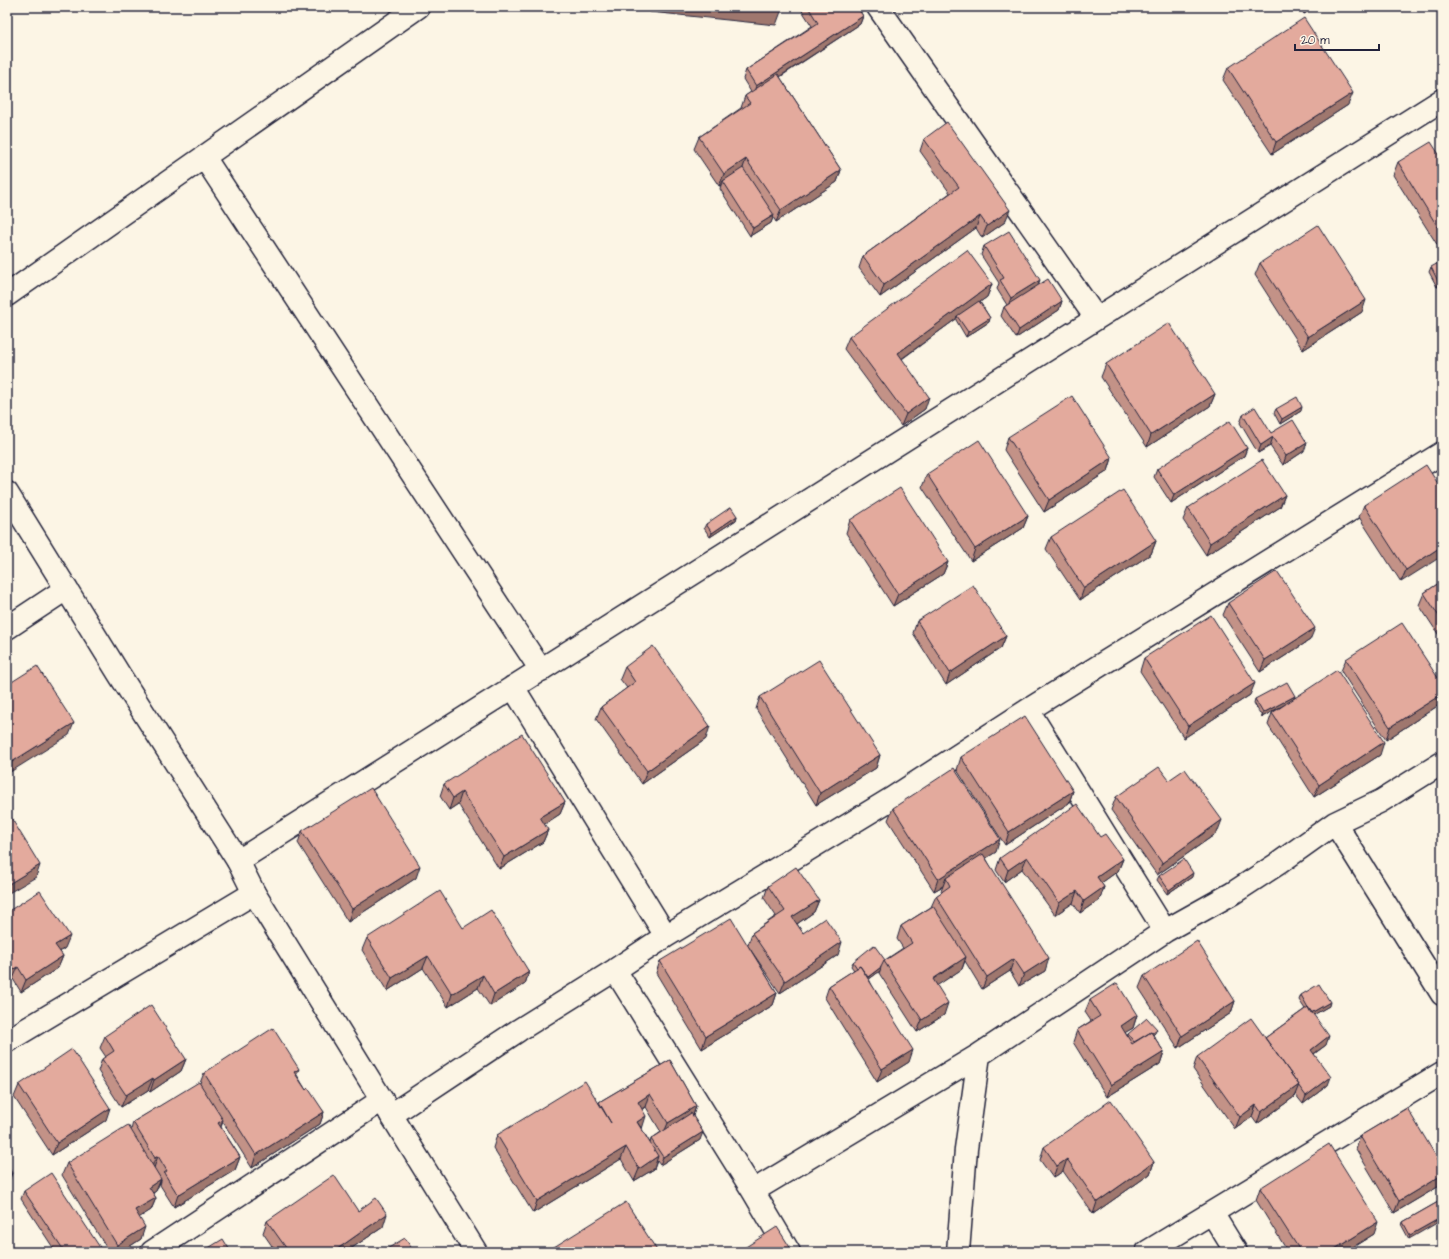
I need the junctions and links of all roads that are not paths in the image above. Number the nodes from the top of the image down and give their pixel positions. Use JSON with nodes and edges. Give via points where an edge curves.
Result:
{"nodes":[{"id":1,"x":418,"y":7,"type":"edge"},
{"id":2,"x":878,"y":7,"type":"edge"},
{"id":3,"x":1442,"y":100,"type":"edge"},
{"id":4,"x":204,"y":157,"type":"junction"},
{"id":5,"x":7,"y":295,"type":"edge"},
{"id":6,"x":1096,"y":318,"type":"junction"},
{"id":7,"x":1442,"y":453,"type":"edge"},
{"id":8,"x":7,"y":493,"type":"edge"},
{"id":9,"x":66,"y":589,"type":"junction"},
{"id":10,"x":7,"y":628,"type":"edge"},
{"id":11,"x":541,"y":670,"type":"junction"},
{"id":12,"x":513,"y":687,"type":"junction"},
{"id":13,"x":1028,"y":710,"type":"junction"},
{"id":14,"x":1442,"y":763,"type":"edge"},
{"id":15,"x":1335,"y":823,"type":"junction"},
{"id":16,"x":238,"y":861,"type":"junction"},
{"id":17,"x":254,"y":893,"type":"junction"},
{"id":18,"x":1165,"y":931,"type":"junction"},
{"id":19,"x":666,"y":936,"type":"junction"},
{"id":20,"x":615,"y":970,"type":"junction"},
{"id":21,"x":1442,"y":994,"type":"edge"},
{"id":22,"x":7,"y":1041,"type":"edge"},
{"id":23,"x":979,"y":1055,"type":"junction"},
{"id":24,"x":1442,"y":1073,"type":"edge"},
{"id":25,"x":387,"y":1108,"type":"junction"},
{"id":26,"x":753,"y":1191,"type":"junction"},
{"id":27,"x":1212,"y":1212,"type":"junction"},
{"id":28,"x":152,"y":1252,"type":"edge"},
{"id":29,"x":476,"y":1252,"type":"edge"},
{"id":30,"x":789,"y":1252,"type":"edge"},
{"id":31,"x":958,"y":1252,"type":"edge"},
{"id":32,"x":1146,"y":1252,"type":"edge"},
{"id":33,"x":1236,"y":1252,"type":"edge"}],
"edges":[{"from":1,"to":4,"type":"street"},
{"from":2,"to":6,"type":"street"},
{"from":3,"to":6,"type":"street"},
{"from":4,"to":5,"type":"street"},
{"from":4,"to":11,"type":"street"},
{"from":6,"to":11,"type":"street"},
{"from":7,"to":13,"type":"street"},
{"from":8,"to":9,"type":"street"},
{"from":9,"to":10,"type":"street"},
{"from":9,"to":16,"type":"street"},
{"from":11,"to":12,"type":"street"},
{"from":12,"to":16,"type":"street"},
{"from":12,"to":19,"type":"street"},
{"from":13,"to":18,"type":"street"},
{"from":13,"to":19,"type":"street","via":[[891,799]]},
{"from":14,"to":15,"type":"street","via":[[1381,801]]},
{"from":15,"to":18,"type":"street","via":[[1233,893]]},
{"from":15,"to":21,"type":"street"},
{"from":16,"to":17,"type":"street"},
{"from":17,"to":22,"type":"street"},
{"from":17,"to":25,"type":"street"},
{"from":18,"to":23,"type":"street"},
{"from":19,"to":20,"type":"street"},
{"from":20,"to":25,"type":"street"},
{"from":20,"to":26,"type":"street"},
{"from":23,"to":26,"type":"street"},
{"from":23,"to":31,"type":"street","via":[[966,1149]]},
{"from":24,"to":27,"type":"street"},
{"from":25,"to":28,"type":"street"},
{"from":25,"to":29,"type":"street"},
{"from":26,"to":30,"type":"street"},
{"from":27,"to":32,"type":"street"},
{"from":27,"to":33,"type":"street"}]}
